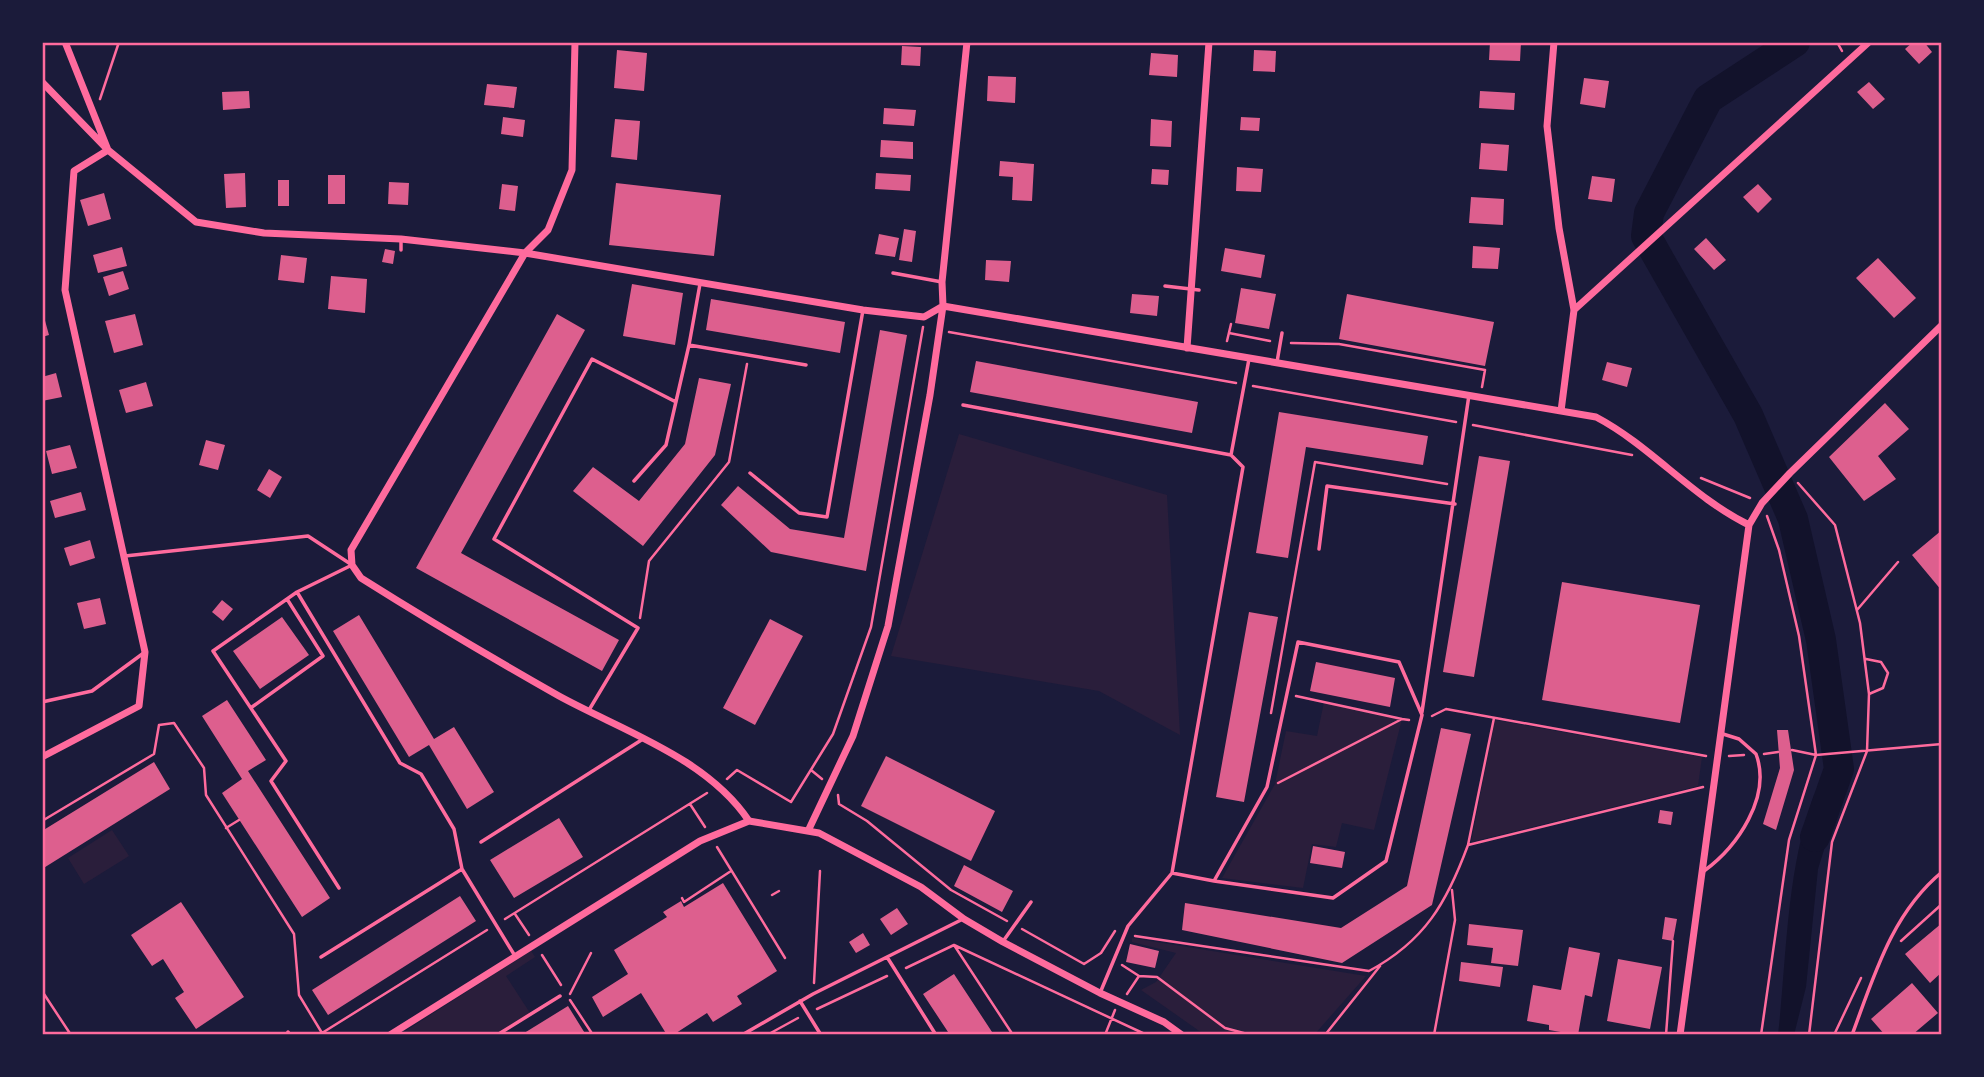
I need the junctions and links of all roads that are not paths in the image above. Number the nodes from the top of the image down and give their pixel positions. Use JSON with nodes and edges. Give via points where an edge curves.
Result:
{"nodes":[{"id":1,"x":65,"y":42,"type":"edge"},
{"id":2,"x":575,"y":42,"type":"edge"},
{"id":3,"x":967,"y":42,"type":"edge"},
{"id":4,"x":1209,"y":42,"type":"edge"},
{"id":5,"x":1554,"y":42,"type":"edge"},
{"id":6,"x":1869,"y":42,"type":"edge"},
{"id":7,"x":42,"y":82,"type":"edge"},
{"id":8,"x":108,"y":150,"type":"junction"},
{"id":9,"x":401,"y":239,"type":"junction"},
{"id":10,"x":401,"y":250,"type":"dead end"},
{"id":11,"x":525,"y":253,"type":"junction"},
{"id":12,"x":893,"y":274,"type":"dead end"},
{"id":13,"x":700,"y":282,"type":"junction"},
{"id":14,"x":942,"y":282,"type":"junction"},
{"id":15,"x":1165,"y":286,"type":"dead end"},
{"id":16,"x":1195,"y":290,"type":"junction"},
{"id":17,"x":943,"y":306,"type":"junction"},
{"id":18,"x":863,"y":310,"type":"junction"},
{"id":19,"x":1574,"y":310,"type":"junction"},
{"id":20,"x":1942,"y":326,"type":"edge"},
{"id":21,"x":1282,"y":333,"type":"dead end"},
{"id":22,"x":689,"y":345,"type":"junction"},
{"id":23,"x":1186,"y":348,"type":"junction"},
{"id":24,"x":1249,"y":359,"type":"junction"},
{"id":25,"x":1277,"y":363,"type":"junction"},
{"id":26,"x":806,"y":365,"type":"dead end"},
{"id":27,"x":1469,"y":396,"type":"junction"},
{"id":28,"x":676,"y":402,"type":"junction"},
{"id":29,"x":963,"y":405,"type":"dead end"},
{"id":30,"x":1561,"y":411,"type":"junction"},
{"id":31,"x":1231,"y":455,"type":"junction"},
{"id":32,"x":750,"y":473,"type":"dead end"},
{"id":33,"x":634,"y":481,"type":"dead end"},
{"id":34,"x":1455,"y":504,"type":"junction"},
{"id":35,"x":1749,"y":525,"type":"junction"},
{"id":36,"x":1319,"y":549,"type":"dead end"},
{"id":37,"x":123,"y":556,"type":"junction"},
{"id":38,"x":352,"y":565,"type":"junction"},
{"id":39,"x":297,"y":592,"type":"junction"},
{"id":40,"x":287,"y":599,"type":"junction"},
{"id":41,"x":145,"y":652,"type":"junction"},
{"id":42,"x":42,"y":702,"type":"edge"},
{"id":43,"x":251,"y":707,"type":"junction"},
{"id":44,"x":588,"y":712,"type":"junction"},
{"id":45,"x":1422,"y":715,"type":"junction"},
{"id":46,"x":1723,"y":734,"type":"junction"},
{"id":47,"x":643,"y":739,"type":"junction"},
{"id":48,"x":42,"y":757,"type":"edge"},
{"id":49,"x":749,"y":821,"type":"junction"},
{"id":50,"x":809,"y":830,"type":"junction"},
{"id":51,"x":481,"y":842,"type":"dead end"},
{"id":52,"x":461,"y":869,"type":"junction"},
{"id":53,"x":1702,"y":872,"type":"junction"},
{"id":54,"x":1942,"y":872,"type":"edge"},
{"id":55,"x":1172,"y":873,"type":"junction"},
{"id":56,"x":1214,"y":881,"type":"junction"},
{"id":57,"x":339,"y":888,"type":"dead end"},
{"id":58,"x":1031,"y":902,"type":"dead end"},
{"id":59,"x":964,"y":919,"type":"junction"},
{"id":60,"x":1003,"y":942,"type":"junction"},
{"id":61,"x":515,"y":956,"type":"junction"},
{"id":62,"x":321,"y":957,"type":"dead end"},
{"id":63,"x":887,"y":957,"type":"junction"},
{"id":64,"x":1100,"y":993,"type":"junction"},
{"id":65,"x":560,"y":996,"type":"dead end"},
{"id":66,"x":800,"y":1002,"type":"junction"},
{"id":67,"x":390,"y":1035,"type":"edge"},
{"id":68,"x":498,"y":1035,"type":"edge"},
{"id":69,"x":742,"y":1035,"type":"edge"},
{"id":70,"x":821,"y":1035,"type":"edge"},
{"id":71,"x":936,"y":1035,"type":"edge"},
{"id":72,"x":1182,"y":1035,"type":"edge"},
{"id":73,"x":1680,"y":1035,"type":"edge"},
{"id":74,"x":1852,"y":1035,"type":"edge"}],
"edges":[{"from":1,"to":8,"type":"street"},
{"from":2,"to":11,"type":"street","via":[[572,170],[548,230]]},
{"from":3,"to":14,"type":"street"},
{"from":4,"to":16,"type":"street"},
{"from":5,"to":19,"type":"street","via":[[1547,126]]},
{"from":6,"to":19,"type":"street"},
{"from":7,"to":8,"type":"street"},
{"from":8,"to":9,"type":"street","via":[[196,222],[264,233]]},
{"from":8,"to":37,"type":"street","via":[[74,171],[65,290]]},
{"from":9,"to":10,"type":"lane"},
{"from":9,"to":11,"type":"street"},
{"from":11,"to":13,"type":"street"},
{"from":11,"to":38,"type":"street","via":[[351,550]]},
{"from":12,"to":14,"type":"lane"},
{"from":13,"to":18,"type":"street"},
{"from":13,"to":22,"type":"lane"},
{"from":14,"to":17,"type":"street"},
{"from":15,"to":16,"type":"lane"},
{"from":16,"to":23,"type":"street"},
{"from":17,"to":18,"type":"street","via":[[924,317]]},
{"from":17,"to":23,"type":"street"},
{"from":17,"to":50,"type":"street","via":[[888,626],[853,736]]},
{"from":18,"to":32,"type":"lane","via":[[827,517],[799,513]]},
{"from":19,"to":30,"type":"street"},
{"from":20,"to":35,"type":"street","via":[[1790,473]]},
{"from":21,"to":25,"type":"lane"},
{"from":22,"to":26,"type":"lane"},
{"from":22,"to":28,"type":"lane"},
{"from":23,"to":24,"type":"street"},
{"from":24,"to":25,"type":"street"},
{"from":24,"to":31,"type":"lane"},
{"from":25,"to":27,"type":"street"},
{"from":27,"to":30,"type":"street"},
{"from":27,"to":34,"type":"lane"},
{"from":28,"to":33,"type":"lane","via":[[667,445]]},
{"from":28,"to":44,"type":"lane","via":[[592,359],[494,539],[638,628]]},
{"from":29,"to":31,"type":"lane"},
{"from":30,"to":35,"type":"street","via":[[1596,417],[1622,430],[1653,459]]},
{"from":31,"to":55,"type":"lane","via":[[1243,467]]},
{"from":34,"to":36,"type":"lane","via":[[1327,486]]},
{"from":34,"to":45,"type":"lane"},
{"from":35,"to":46,"type":"street"},
{"from":37,"to":38,"type":"lane","via":[[308,536]]},
{"from":37,"to":41,"type":"street"},
{"from":38,"to":39,"type":"lane"},
{"from":38,"to":44,"type":"street","via":[[361,578],[449,634]]},
{"from":39,"to":40,"type":"lane"},
{"from":39,"to":52,"type":"lane","via":[[400,763],[421,774],[454,829]]},
{"from":40,"to":43,"type":"lane","via":[[323,656]]},
{"from":40,"to":43,"type":"lane","via":[[213,652]]},
{"from":41,"to":42,"type":"lane","via":[[92,691]]},
{"from":41,"to":48,"type":"street","via":[[139,706]]},
{"from":43,"to":57,"type":"lane","via":[[286,761],[271,781]]},
{"from":44,"to":47,"type":"street"},
{"from":45,"to":56,"type":"lane","via":[[1386,861],[1333,898]]},
{"from":45,"to":56,"type":"lane","via":[[1399,662],[1298,642],[1267,787]]},
{"from":46,"to":53,"type":"street"},
{"from":46,"to":53,"type":"lane","via":[[1739,739],[1756,754],[1760,789],[1749,818],[1725,856]]},
{"from":47,"to":49,"type":"street","via":[[720,785]]},
{"from":47,"to":51,"type":"lane"},
{"from":49,"to":50,"type":"street"},
{"from":49,"to":61,"type":"street","via":[[699,841]]},
{"from":50,"to":59,"type":"street","via":[[921,887]]},
{"from":52,"to":61,"type":"lane"},
{"from":52,"to":62,"type":"lane"},
{"from":53,"to":73,"type":"street"},
{"from":54,"to":74,"type":"lane","via":[[1920,890],[1888,941]]},
{"from":55,"to":56,"type":"lane"},
{"from":55,"to":64,"type":"lane","via":[[1124,934]]},
{"from":58,"to":60,"type":"lane"},
{"from":59,"to":60,"type":"street"},
{"from":59,"to":63,"type":"lane"},
{"from":60,"to":64,"type":"street"},
{"from":61,"to":67,"type":"street"},
{"from":63,"to":66,"type":"lane"},
{"from":63,"to":71,"type":"lane"},
{"from":64,"to":72,"type":"street","via":[[1164,1021]]},
{"from":65,"to":68,"type":"lane"},
{"from":66,"to":69,"type":"lane"},
{"from":66,"to":70,"type":"lane"}]}
